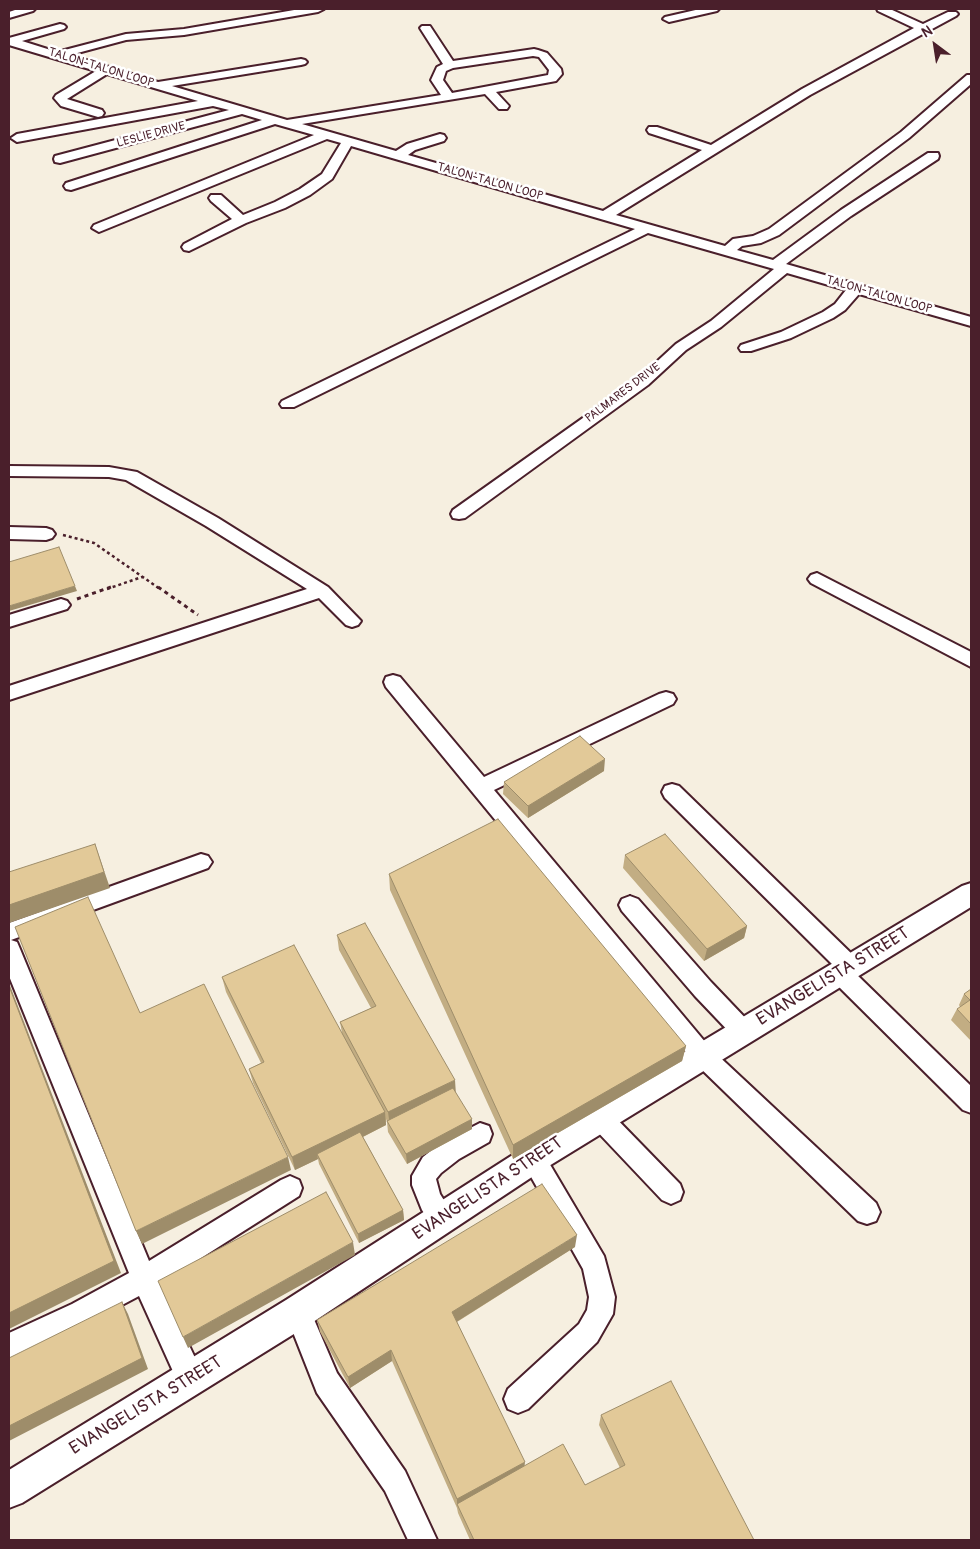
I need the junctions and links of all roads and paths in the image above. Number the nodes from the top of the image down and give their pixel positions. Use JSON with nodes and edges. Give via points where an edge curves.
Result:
{"nodes":[{"id":1,"x":29,"y":9,"type":"edge"},
{"id":2,"x":318,"y":9,"type":"edge"},
{"id":3,"x":714,"y":9,"type":"edge"},
{"id":4,"x":882,"y":9,"type":"edge"},
{"id":5,"x":952,"y":14,"type":"dead end"},
{"id":6,"x":9,"y":15,"type":"edge"},
{"id":7,"x":670,"y":19,"type":"dead end"},
{"id":8,"x":60,"y":27,"type":"dead end"},
{"id":9,"x":426,"y":28,"type":"dead end"},
{"id":10,"x":923,"y":28,"type":"junction"},
{"id":11,"x":10,"y":41,"type":"edge"},
{"id":12,"x":32,"y":47,"type":"junction"},
{"id":13,"x":10,"y":55,"type":"edge"},
{"id":14,"x":58,"y":55,"type":"junction"},
{"id":15,"x":301,"y":62,"type":"dead end"},
{"id":16,"x":450,"y":65,"type":"junction"},
{"id":17,"x":104,"y":70,"type":"junction"},
{"id":18,"x":971,"y":78,"type":"edge"},
{"id":19,"x":156,"y":85,"type":"junction"},
{"id":20,"x":487,"y":89,"type":"junction"},
{"id":21,"x":449,"y":97,"type":"junction"},
{"id":22,"x":213,"y":102,"type":"junction"},
{"id":23,"x":503,"y":106,"type":"dead end"},
{"id":24,"x":242,"y":110,"type":"junction"},
{"id":25,"x":98,"y":113,"type":"dead end"},
{"id":26,"x":280,"y":121,"type":"junction"},
{"id":27,"x":653,"y":130,"type":"dead end"},
{"id":28,"x":326,"y":135,"type":"junction"},
{"id":29,"x":17,"y":138,"type":"dead end"},
{"id":30,"x":440,"y":138,"type":"dead end"},
{"id":31,"x":348,"y":141,"type":"junction"},
{"id":32,"x":711,"y":149,"type":"junction"},
{"id":33,"x":398,"y":156,"type":"junction"},
{"id":34,"x":933,"y":156,"type":"dead end"},
{"id":35,"x":60,"y":160,"type":"dead end"},
{"id":36,"x":71,"y":186,"type":"dead end"},
{"id":37,"x":216,"y":198,"type":"dead end"},
{"id":38,"x":604,"y":216,"type":"junction"},
{"id":39,"x":241,"y":220,"type":"junction"},
{"id":40,"x":99,"y":228,"type":"dead end"},
{"id":41,"x":647,"y":228,"type":"junction"},
{"id":42,"x":189,"y":248,"type":"dead end"},
{"id":43,"x":727,"y":251,"type":"junction"},
{"id":44,"x":779,"y":266,"type":"junction"},
{"id":45,"x":856,"y":288,"type":"junction"},
{"id":46,"x":971,"y":322,"type":"edge"},
{"id":47,"x":746,"y":348,"type":"dead end"},
{"id":48,"x":288,"y":404,"type":"dead end"},
{"id":49,"x":9,"y":471,"type":"edge"},
{"id":50,"x":459,"y":514,"type":"dead end"},
{"id":51,"x":9,"y":533,"type":"edge"},
{"id":52,"x":46,"y":534,"type":"joint"},
{"id":53,"x":142,"y":577,"type":"junction"},
{"id":54,"x":817,"y":579,"type":"dead end"},
{"id":55,"x":322,"y":591,"type":"junction"},
{"id":56,"x":61,"y":605,"type":"joint"},
{"id":57,"x":9,"y":621,"type":"edge"},
{"id":58,"x":352,"y":621,"type":"dead end"},
{"id":59,"x":213,"y":625,"type":"junction"},
{"id":60,"x":971,"y":660,"type":"edge"},
{"id":61,"x":393,"y":682,"type":"dead end"},
{"id":62,"x":9,"y":693,"type":"edge"},
{"id":63,"x":666,"y":699,"type":"dead end"},
{"id":64,"x":482,"y":787,"type":"junction"},
{"id":65,"x":672,"y":792,"type":"dead end"},
{"id":66,"x":201,"y":862,"type":"dead end"},
{"id":67,"x":971,"y":894,"type":"edge"},
{"id":68,"x":630,"y":905,"type":"dead end"},
{"id":69,"x":9,"y":932,"type":"edge"},
{"id":70,"x":9,"y":949,"type":"edge"},
{"id":71,"x":844,"y":969,"type":"junction"},
{"id":72,"x":743,"y":1031,"type":"junction"},
{"id":73,"x":703,"y":1056,"type":"junction"},
{"id":74,"x":971,"y":1102,"type":"edge"},
{"id":75,"x":600,"y":1118,"type":"junction"},
{"id":76,"x":480,"y":1134,"type":"dead end"},
{"id":77,"x":533,"y":1159,"type":"junction"},
{"id":78,"x":290,"y":1188,"type":"dead end"},
{"id":79,"x":671,"y":1192,"type":"dead end"},
{"id":80,"x":867,"y":1212,"type":"dead end"},
{"id":81,"x":443,"y":1219,"type":"junction"},
{"id":82,"x":144,"y":1279,"type":"junction"},
{"id":83,"x":298,"y":1312,"type":"junction"},
{"id":84,"x":9,"y":1347,"type":"edge"},
{"id":85,"x":191,"y":1379,"type":"junction"},
{"id":86,"x":518,"y":1399,"type":"dead end"},
{"id":87,"x":9,"y":1490,"type":"edge"},
{"id":88,"x":424,"y":1540,"type":"edge"}],
"edges":[{"from":1,"to":6,"type":"street"},
{"from":2,"to":14,"type":"street","via":[[184,32],[126,37]]},
{"from":3,"to":7,"type":"street"},
{"from":4,"to":10,"type":"street"},
{"from":5,"to":10,"type":"street"},
{"from":8,"to":11,"type":"street"},
{"from":9,"to":16,"type":"street"},
{"from":10,"to":32,"type":"street"},
{"from":11,"to":12,"type":"street","name":"TALON-TALON LOOP"},
{"from":12,"to":13,"type":"street"},
{"from":12,"to":14,"type":"street","name":"TALON-TALON LOOP"},
{"from":14,"to":17,"type":"street","name":"TALON-TALON LOOP"},
{"from":15,"to":19,"type":"street"},
{"from":16,"to":20,"type":"street","via":[[534,52],[544,55],[555,69],[556,74],[552,78]]},
{"from":16,"to":21,"type":"street","via":[[442,69],[437,80]]},
{"from":17,"to":19,"type":"street","name":"TALON-TALON LOOP"},
{"from":17,"to":25,"type":"street","via":[[60,98],[65,103]]},
{"from":18,"to":43,"type":"street","via":[[905,135],[774,232],[756,240],[738,242]]},
{"from":19,"to":22,"type":"street","name":"TALON-TALON LOOP"},
{"from":20,"to":21,"type":"street"},
{"from":20,"to":23,"type":"street"},
{"from":21,"to":26,"type":"street"},
{"from":22,"to":24,"type":"street","name":"TALON-TALON LOOP"},
{"from":22,"to":29,"type":"street"},
{"from":24,"to":26,"type":"street","name":"TALON-TALON LOOP"},
{"from":24,"to":35,"type":"street","name":"LESLIE DRIVE"},
{"from":26,"to":28,"type":"street","name":"TALON-TALON LOOP"},
{"from":26,"to":36,"type":"street"},
{"from":27,"to":32,"type":"street"},
{"from":28,"to":31,"type":"street","name":"TALON-TALON LOOP"},
{"from":28,"to":40,"type":"street"},
{"from":30,"to":33,"type":"street","via":[[411,147]]},
{"from":31,"to":33,"type":"street","name":"TALON-TALON LOOP"},
{"from":31,"to":39,"type":"street","via":[[327,176],[305,192]]},
{"from":32,"to":38,"type":"street"},
{"from":33,"to":38,"type":"street","name":"TALON-TALON LOOP"},
{"from":34,"to":44,"type":"street","name":"PALMARES DRIVE","via":[[846,213]]},
{"from":37,"to":39,"type":"street"},
{"from":38,"to":41,"type":"street","name":"TALON-TALON LOOP"},
{"from":39,"to":42,"type":"street"},
{"from":41,"to":43,"type":"street","name":"TALON-TALON LOOP"},
{"from":41,"to":48,"type":"street"},
{"from":43,"to":44,"type":"street","name":"TALON-TALON LOOP"},
{"from":44,"to":45,"type":"street","name":"TALON-TALON LOOP"},
{"from":44,"to":50,"type":"street","name":"PALMARES DRIVE","via":[[716,324],[681,347],[643,382]]},
{"from":45,"to":46,"type":"street","name":"TALON-TALON LOOP"},
{"from":45,"to":47,"type":"street","via":[[828,316]]},
{"from":49,"to":55,"type":"street","via":[[108,472],[131,476]]},
{"from":51,"to":52,"type":"street"},
{"from":52,"to":53,"type":"path","via":[[94,543]]},
{"from":53,"to":56,"type":"path"},
{"from":53,"to":59,"type":"path"},
{"from":54,"to":60,"type":"street"},
{"from":55,"to":58,"type":"street"},
{"from":55,"to":59,"type":"street"},
{"from":56,"to":57,"type":"street"},
{"from":59,"to":62,"type":"street"},
{"from":61,"to":64,"type":"street"},
{"from":63,"to":64,"type":"street"},
{"from":64,"to":73,"type":"street"},
{"from":65,"to":71,"type":"street"},
{"from":66,"to":69,"type":"street"},
{"from":67,"to":71,"type":"main road","name":"EVANGELISTA STREET"},
{"from":68,"to":72,"type":"street"},
{"from":70,"to":82,"type":"street"},
{"from":71,"to":72,"type":"main road","name":"EVANGELISTA STREET"},
{"from":71,"to":74,"type":"street"},
{"from":72,"to":73,"type":"main road","name":"EVANGELISTA STREET"},
{"from":73,"to":75,"type":"main road","name":"EVANGELISTA STREET"},
{"from":73,"to":80,"type":"street"},
{"from":75,"to":77,"type":"main road","name":"EVANGELISTA STREET"},
{"from":75,"to":79,"type":"street"},
{"from":76,"to":81,"type":"street","via":[[450,1150],[424,1176],[431,1202]]},
{"from":77,"to":81,"type":"main road","name":"EVANGELISTA STREET"},
{"from":77,"to":86,"type":"street","via":[[595,1265],[602,1298],[600,1314],[588,1333]]},
{"from":78,"to":82,"type":"street"},
{"from":81,"to":83,"type":"main road","name":"EVANGELISTA STREET"},
{"from":82,"to":84,"type":"street"},
{"from":82,"to":85,"type":"street"},
{"from":83,"to":85,"type":"main road","name":"EVANGELISTA STREET"},
{"from":83,"to":88,"type":"street","via":[[327,1383],[395,1481]]},
{"from":85,"to":87,"type":"main road","name":"EVANGELISTA STREET"}]}
